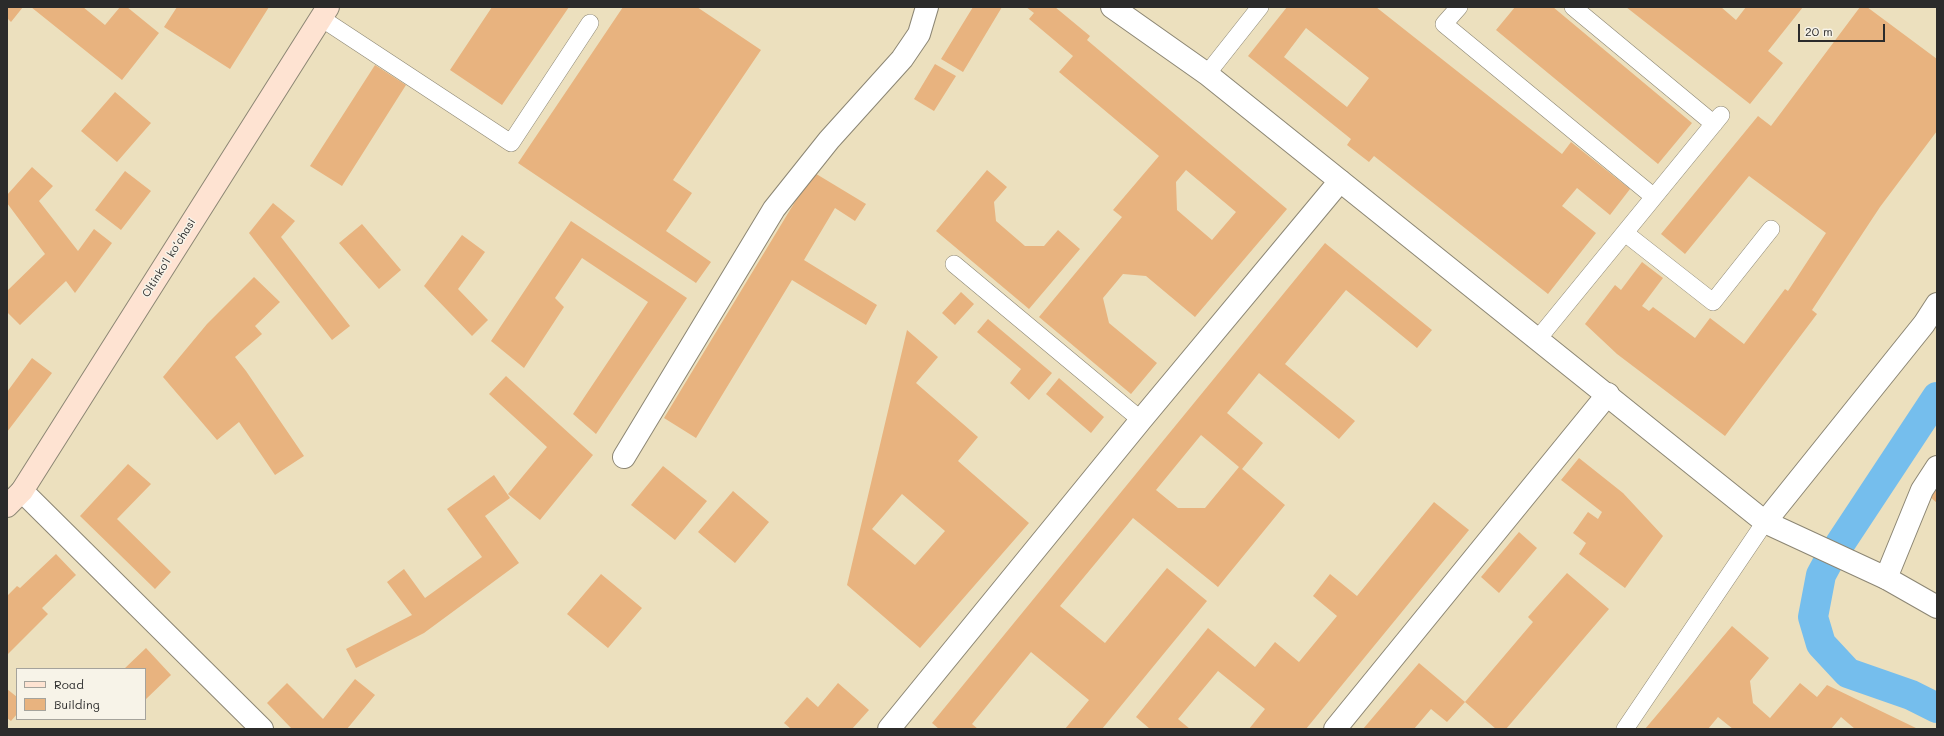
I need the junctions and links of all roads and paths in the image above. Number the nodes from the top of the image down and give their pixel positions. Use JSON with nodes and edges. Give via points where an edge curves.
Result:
{"nodes":[{"id":1,"x":927,"y":7,"type":"edge"},
{"id":2,"x":1112,"y":7,"type":"edge"},
{"id":3,"x":1260,"y":7,"type":"edge"},
{"id":4,"x":1459,"y":7,"type":"edge"},
{"id":5,"x":1572,"y":7,"type":"edge"},
{"id":6,"x":324,"y":13,"type":"edge"},
{"id":7,"x":590,"y":23,"type":"dead end"},
{"id":8,"x":1207,"y":74,"type":"junction"},
{"id":9,"x":1340,"y":181,"type":"junction"},
{"id":10,"x":1654,"y":197,"type":"junction"},
{"id":11,"x":1771,"y":229,"type":"dead end"},
{"id":12,"x":1625,"y":233,"type":"junction"},
{"id":13,"x":954,"y":264,"type":"dead end"},
{"id":14,"x":1937,"y":304,"type":"edge"},
{"id":15,"x":1537,"y":340,"type":"junction"},
{"id":16,"x":1608,"y":394,"type":"junction"},
{"id":17,"x":1141,"y":420,"type":"junction"},
{"id":18,"x":624,"y":458,"type":"dead end"},
{"id":19,"x":1937,"y":467,"type":"edge"},
{"id":20,"x":14,"y":498,"type":"edge"},
{"id":21,"x":1764,"y":522,"type":"junction"},
{"id":22,"x":1886,"y":578,"type":"junction"},
{"id":23,"x":1937,"y":607,"type":"edge"},
{"id":24,"x":262,"y":729,"type":"edge"},
{"id":25,"x":889,"y":729,"type":"edge"},
{"id":26,"x":1335,"y":729,"type":"edge"},
{"id":27,"x":1626,"y":729,"type":"edge"}],
"edges":[{"from":1,"to":18,"type":"street","via":[[919,34],[902,59],[829,140],[774,209]]},
{"from":2,"to":8,"type":"street"},
{"from":3,"to":8,"type":"lane"},
{"from":4,"to":10,"type":"lane","via":[[1444,24]]},
{"from":5,"to":10,"type":"lane","via":[[1717,119]]},
{"from":6,"to":7,"type":"lane","via":[[511,143]]},
{"from":6,"to":20,"type":"main road","name":"Oltinkoʻl koʻchasi"},
{"from":8,"to":9,"type":"street"},
{"from":9,"to":15,"type":"street"},
{"from":9,"to":17,"type":"street"},
{"from":10,"to":12,"type":"lane"},
{"from":11,"to":12,"type":"lane","via":[[1713,302]]},
{"from":12,"to":15,"type":"lane"},
{"from":13,"to":17,"type":"lane"},
{"from":14,"to":21,"type":"street","via":[[1924,324]]},
{"from":15,"to":16,"type":"street"},
{"from":16,"to":21,"type":"street"},
{"from":16,"to":26,"type":"street"},
{"from":17,"to":25,"type":"street"},
{"from":19,"to":22,"type":"street","via":[[1922,490]]},
{"from":20,"to":24,"type":"street"},
{"from":21,"to":22,"type":"street"},
{"from":21,"to":27,"type":"lane"},
{"from":22,"to":23,"type":"street"}]}
